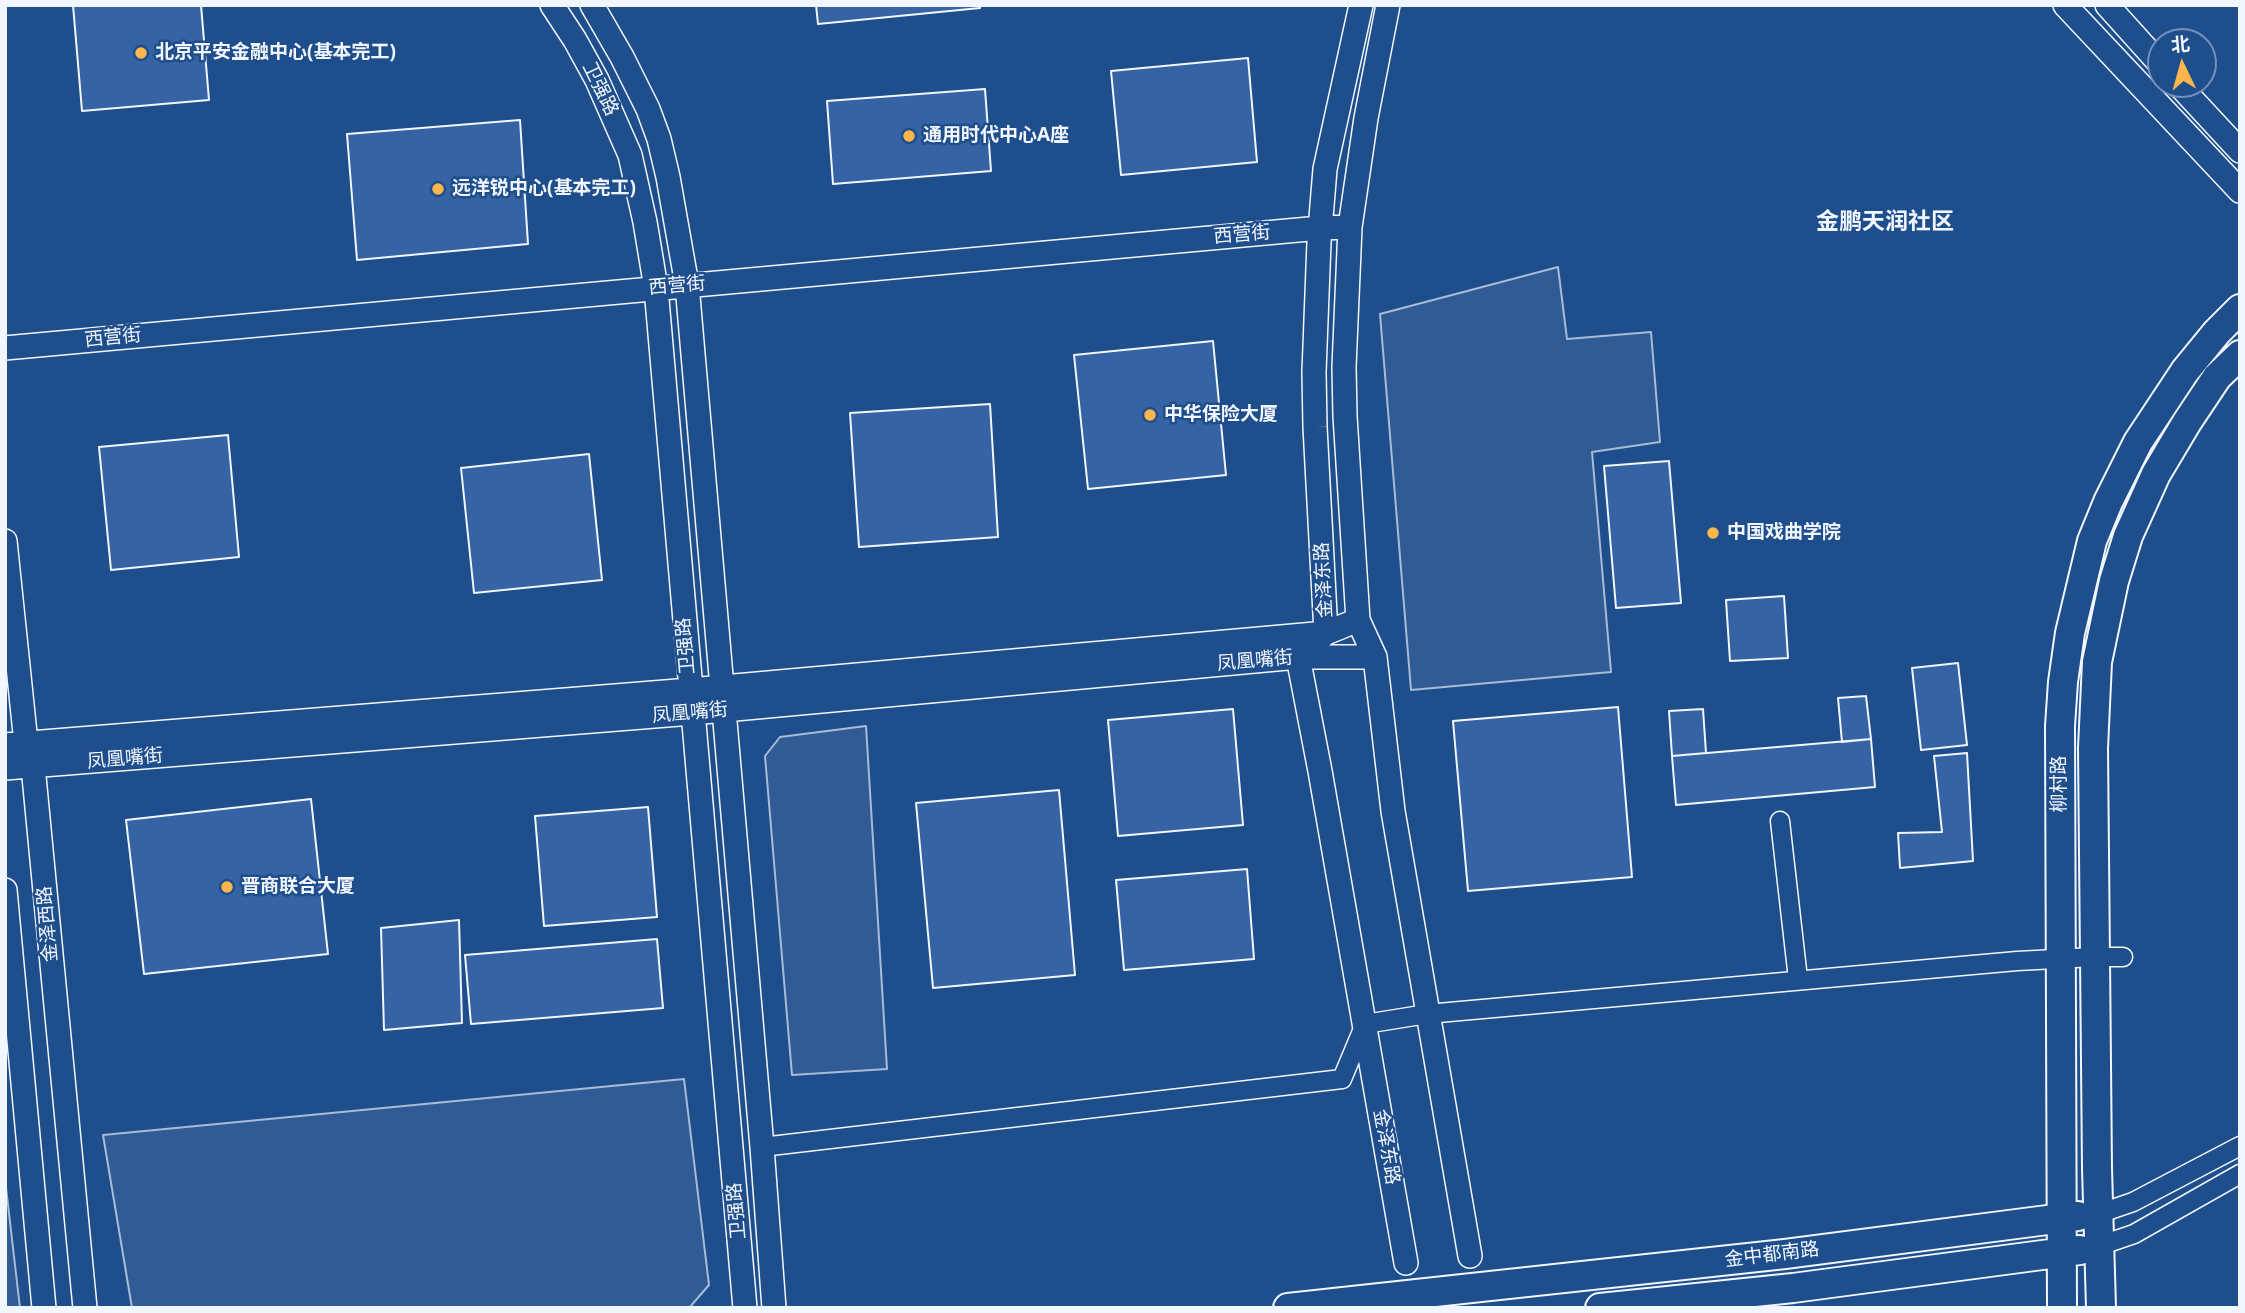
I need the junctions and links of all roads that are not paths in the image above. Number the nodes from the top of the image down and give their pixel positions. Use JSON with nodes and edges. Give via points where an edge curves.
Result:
{"nodes":[{"id":1,"x":552,"y":5,"type":"edge"},
{"id":2,"x":592,"y":5,"type":"edge"},
{"id":3,"x":1361,"y":5,"type":"edge"},
{"id":4,"x":1388,"y":5,"type":"edge"},
{"id":5,"x":2066,"y":5,"type":"edge"},
{"id":6,"x":2106,"y":5,"type":"edge"},
{"id":7,"x":2147,"y":50,"type":"edge"},
{"id":8,"x":2191,"y":98,"type":"edge"},
{"id":9,"x":2240,"y":151,"type":"edge"},
{"id":10,"x":2240,"y":191,"type":"edge"},
{"id":11,"x":1320,"y":228,"type":"junction"},
{"id":12,"x":1350,"y":228,"type":"junction"},
{"id":13,"x":687,"y":285,"type":"junction"},
{"id":14,"x":656,"y":288,"type":"junction"},
{"id":15,"x":2240,"y":309,"type":"edge"},
{"id":16,"x":5,"y":348,"type":"edge"},
{"id":17,"x":2240,"y":355,"type":"edge"},
{"id":18,"x":5,"y":541,"type":"edge"},
{"id":19,"x":1358,"y":620,"type":"junction"},
{"id":20,"x":1326,"y":633,"type":"junction"},
{"id":21,"x":1298,"y":657,"type":"junction"},
{"id":22,"x":1375,"y":657,"type":"junction"},
{"id":23,"x":690,"y":690,"type":"junction"},
{"id":24,"x":722,"y":698,"type":"junction"},
{"id":25,"x":692,"y":713,"type":"junction"},
{"id":26,"x":16,"y":744,"type":"edge"},
{"id":27,"x":33,"y":766,"type":"junction"},
{"id":28,"x":5,"y":768,"type":"edge"},
{"id":29,"x":1780,"y":821,"type":"dead end"},
{"id":30,"x":5,"y":890,"type":"edge"},
{"id":31,"x":2094,"y":957,"type":"junction"},
{"id":32,"x":2123,"y":957,"type":"dead end"},
{"id":33,"x":2060,"y":959,"type":"junction"},
{"id":34,"x":1797,"y":979,"type":"junction"},
{"id":35,"x":1427,"y":1014,"type":"junction"},
{"id":36,"x":1365,"y":1024,"type":"junction"},
{"id":37,"x":2240,"y":1146,"type":"edge"},
{"id":38,"x":762,"y":1147,"type":"junction"},
{"id":39,"x":2240,"y":1174,"type":"edge"},
{"id":40,"x":2098,"y":1214,"type":"junction"},
{"id":41,"x":2060,"y":1218,"type":"junction"},
{"id":42,"x":2099,"y":1246,"type":"junction"},
{"id":43,"x":2061,"y":1253,"type":"junction"},
{"id":44,"x":1470,"y":1256,"type":"dead end"},
{"id":45,"x":1406,"y":1263,"type":"dead end"},
{"id":46,"x":44,"y":1308,"type":"edge"},
{"id":47,"x":85,"y":1308,"type":"edge"},
{"id":48,"x":746,"y":1308,"type":"edge"},
{"id":49,"x":774,"y":1308,"type":"edge"},
{"id":50,"x":1289,"y":1308,"type":"edge"},
{"id":51,"x":1600,"y":1308,"type":"edge"},
{"id":52,"x":2062,"y":1308,"type":"edge"},
{"id":53,"x":2101,"y":1308,"type":"edge"}],
"edges":[{"from":1,"to":14,"type":"street","name":"卫强路","via":[[597,80],[630,155]]},
{"from":2,"to":13,"type":"street","name":"卫强路","via":[[648,109],[659,139]]},
{"from":3,"to":11,"type":"street","name":"金泽东路","via":[[1325,169]]},
{"from":4,"to":12,"type":"street","name":"金泽东路"},
{"from":5,"to":10,"type":"street"},
{"from":6,"to":7,"type":"street"},
{"from":8,"to":9,"type":"street"},
{"from":11,"to":12,"type":"street","name":"西营街"},
{"from":11,"to":13,"type":"street","name":"西营街"},
{"from":11,"to":20,"type":"street","name":"金泽东路","via":[[1314,372]]},
{"from":12,"to":19,"type":"street","name":"金泽东路","via":[[1345,416]]},
{"from":13,"to":14,"type":"street","name":"西营街"},
{"from":13,"to":24,"type":"street","name":"卫强路"},
{"from":14,"to":16,"type":"street","name":"西营街"},
{"from":14,"to":23,"type":"street","name":"卫强路"},
{"from":15,"to":33,"type":"main road","name":"柳村路","via":[[2160,407],[2138,442],[2092,541],[2063,682]]},
{"from":17,"to":31,"type":"main road","name":"柳村路","via":[[2217,377],[2156,474],[2114,581],[2094,694]]},
{"from":18,"to":26,"type":"street","name":"金泽西路"},
{"from":19,"to":20,"type":"street","name":"凤凰嘴街"},
{"from":19,"to":22,"type":"street","name":"金泽东路"},
{"from":20,"to":21,"type":"street","name":"金泽东路"},
{"from":20,"to":24,"type":"street","name":"凤凰嘴街"},
{"from":21,"to":22,"type":"street","name":"凤凰嘴街"},
{"from":21,"to":24,"type":"street","name":"凤凰嘴街"},
{"from":21,"to":36,"type":"street","name":"金泽东路"},
{"from":22,"to":35,"type":"street","name":"金泽东路","via":[[1393,811]]},
{"from":23,"to":24,"type":"street","name":"凤凰嘴街"},
{"from":23,"to":25,"type":"street","name":"卫强路"},
{"from":23,"to":26,"type":"street","name":"凤凰嘴街"},
{"from":24,"to":25,"type":"street","name":"凤凰嘴街"},
{"from":24,"to":38,"type":"street","name":"卫强路"},
{"from":25,"to":27,"type":"street","name":"凤凰嘴街"},
{"from":25,"to":48,"type":"street","name":"卫强路"},
{"from":26,"to":27,"type":"street","name":"金泽西路"},
{"from":27,"to":28,"type":"street","name":"凤凰嘴街"},
{"from":27,"to":47,"type":"street","name":"金泽西路"},
{"from":29,"to":34,"type":"street"},
{"from":30,"to":46,"type":"street","name":"金泽西路"},
{"from":31,"to":32,"type":"street"},
{"from":31,"to":33,"type":"street"},
{"from":31,"to":40,"type":"main road","name":"柳村路"},
{"from":33,"to":34,"type":"street"},
{"from":33,"to":41,"type":"main road","name":"柳村路"},
{"from":34,"to":35,"type":"street"},
{"from":35,"to":36,"type":"street"},
{"from":35,"to":44,"type":"street","name":"金泽东路"},
{"from":36,"to":38,"type":"street","via":[[1342,1079]]},
{"from":36,"to":45,"type":"street","name":"金泽东路"},
{"from":37,"to":40,"type":"street","name":"金中都南路","via":[[2133,1202]]},
{"from":38,"to":49,"type":"street","name":"卫强路"},
{"from":39,"to":42,"type":"street","name":"金中都南路","via":[[2134,1234]]},
{"from":40,"to":41,"type":"main road","name":"金中都南路"},
{"from":40,"to":42,"type":"main road","name":"柳村路"},
{"from":41,"to":43,"type":"main road","name":"柳村路"},
{"from":41,"to":50,"type":"main road","name":"金中都南路","via":[[1784,1254]]},
{"from":42,"to":43,"type":"main road","name":"金中都南路"},
{"from":42,"to":53,"type":"main road","name":"柳村路"},
{"from":43,"to":51,"type":"main road","name":"金中都南路"},
{"from":43,"to":52,"type":"main road","name":"柳村路"}]}
